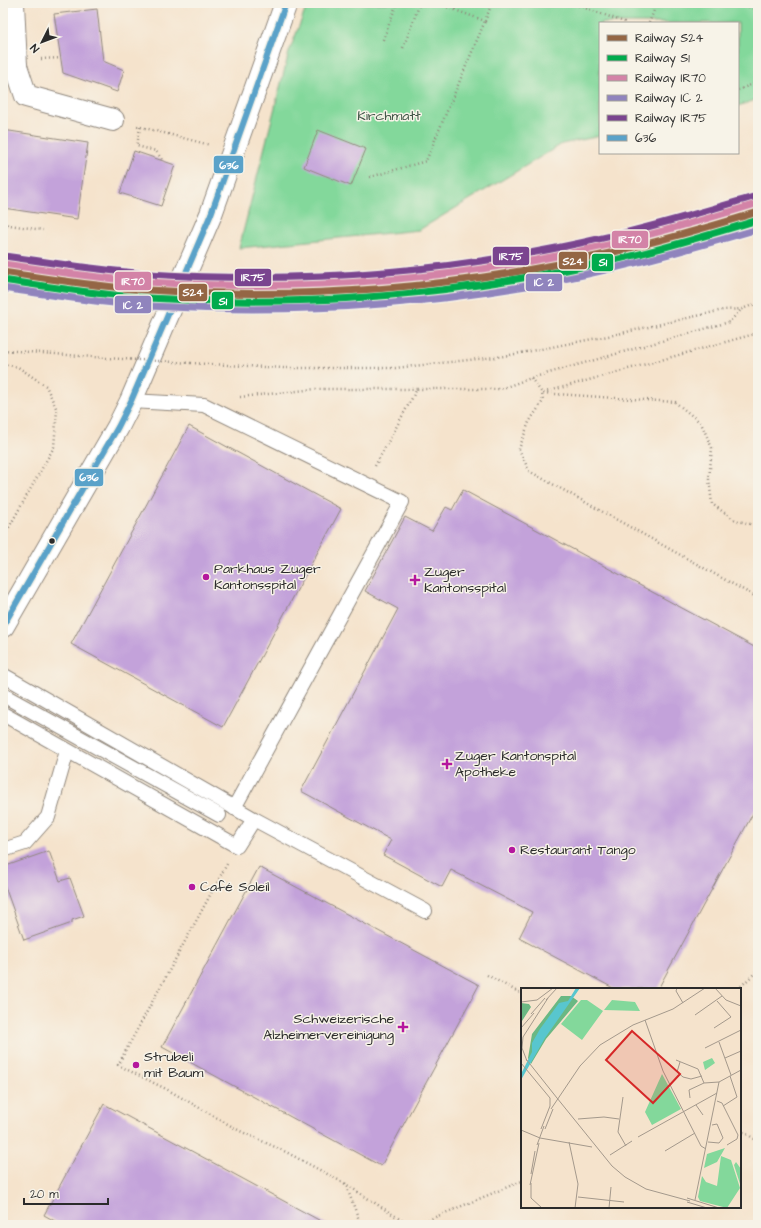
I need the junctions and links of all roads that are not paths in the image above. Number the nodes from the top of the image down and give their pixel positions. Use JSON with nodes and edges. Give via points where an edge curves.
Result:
{"nodes":[{"id":1,"x":13,"y":3,"type":"edge"},
{"id":2,"x":286,"y":3,"type":"edge"},
{"id":3,"x":9,"y":69,"type":"edge"},
{"id":4,"x":113,"y":120,"type":"road end"},
{"id":5,"x":131,"y":402,"type":"junction"},
{"id":6,"x":3,"y":626,"type":"edge"},
{"id":7,"x":3,"y":675,"type":"edge"},
{"id":8,"x":3,"y":695,"type":"edge"},
{"id":9,"x":3,"y":714,"type":"edge"},
{"id":10,"x":68,"y":751,"type":"junction"},
{"id":11,"x":234,"y":808,"type":"junction"},
{"id":12,"x":219,"y":815,"type":"dead end"},
{"id":13,"x":254,"y":819,"type":"junction"},
{"id":14,"x":3,"y":850,"type":"edge"},
{"id":15,"x":425,"y":911,"type":"dead end"}],
"edges":[{"from":1,"to":3,"type":"street"},
{"from":2,"to":5,"type":"street","via":[[211,214]]},
{"from":3,"to":4,"type":"street","via":[[26,96]]},
{"from":5,"to":6,"type":"street"},
{"from":5,"to":11,"type":"lane","via":[[204,405],[402,502]]},
{"from":7,"to":11,"type":"lane"},
{"from":8,"to":12,"type":"lane"},
{"from":9,"to":10,"type":"lane"},
{"from":10,"to":13,"type":"lane","via":[[237,846]]},
{"from":10,"to":14,"type":"lane","via":[[48,817],[25,843]]},
{"from":11,"to":13,"type":"lane"},
{"from":13,"to":15,"type":"lane"}]}
